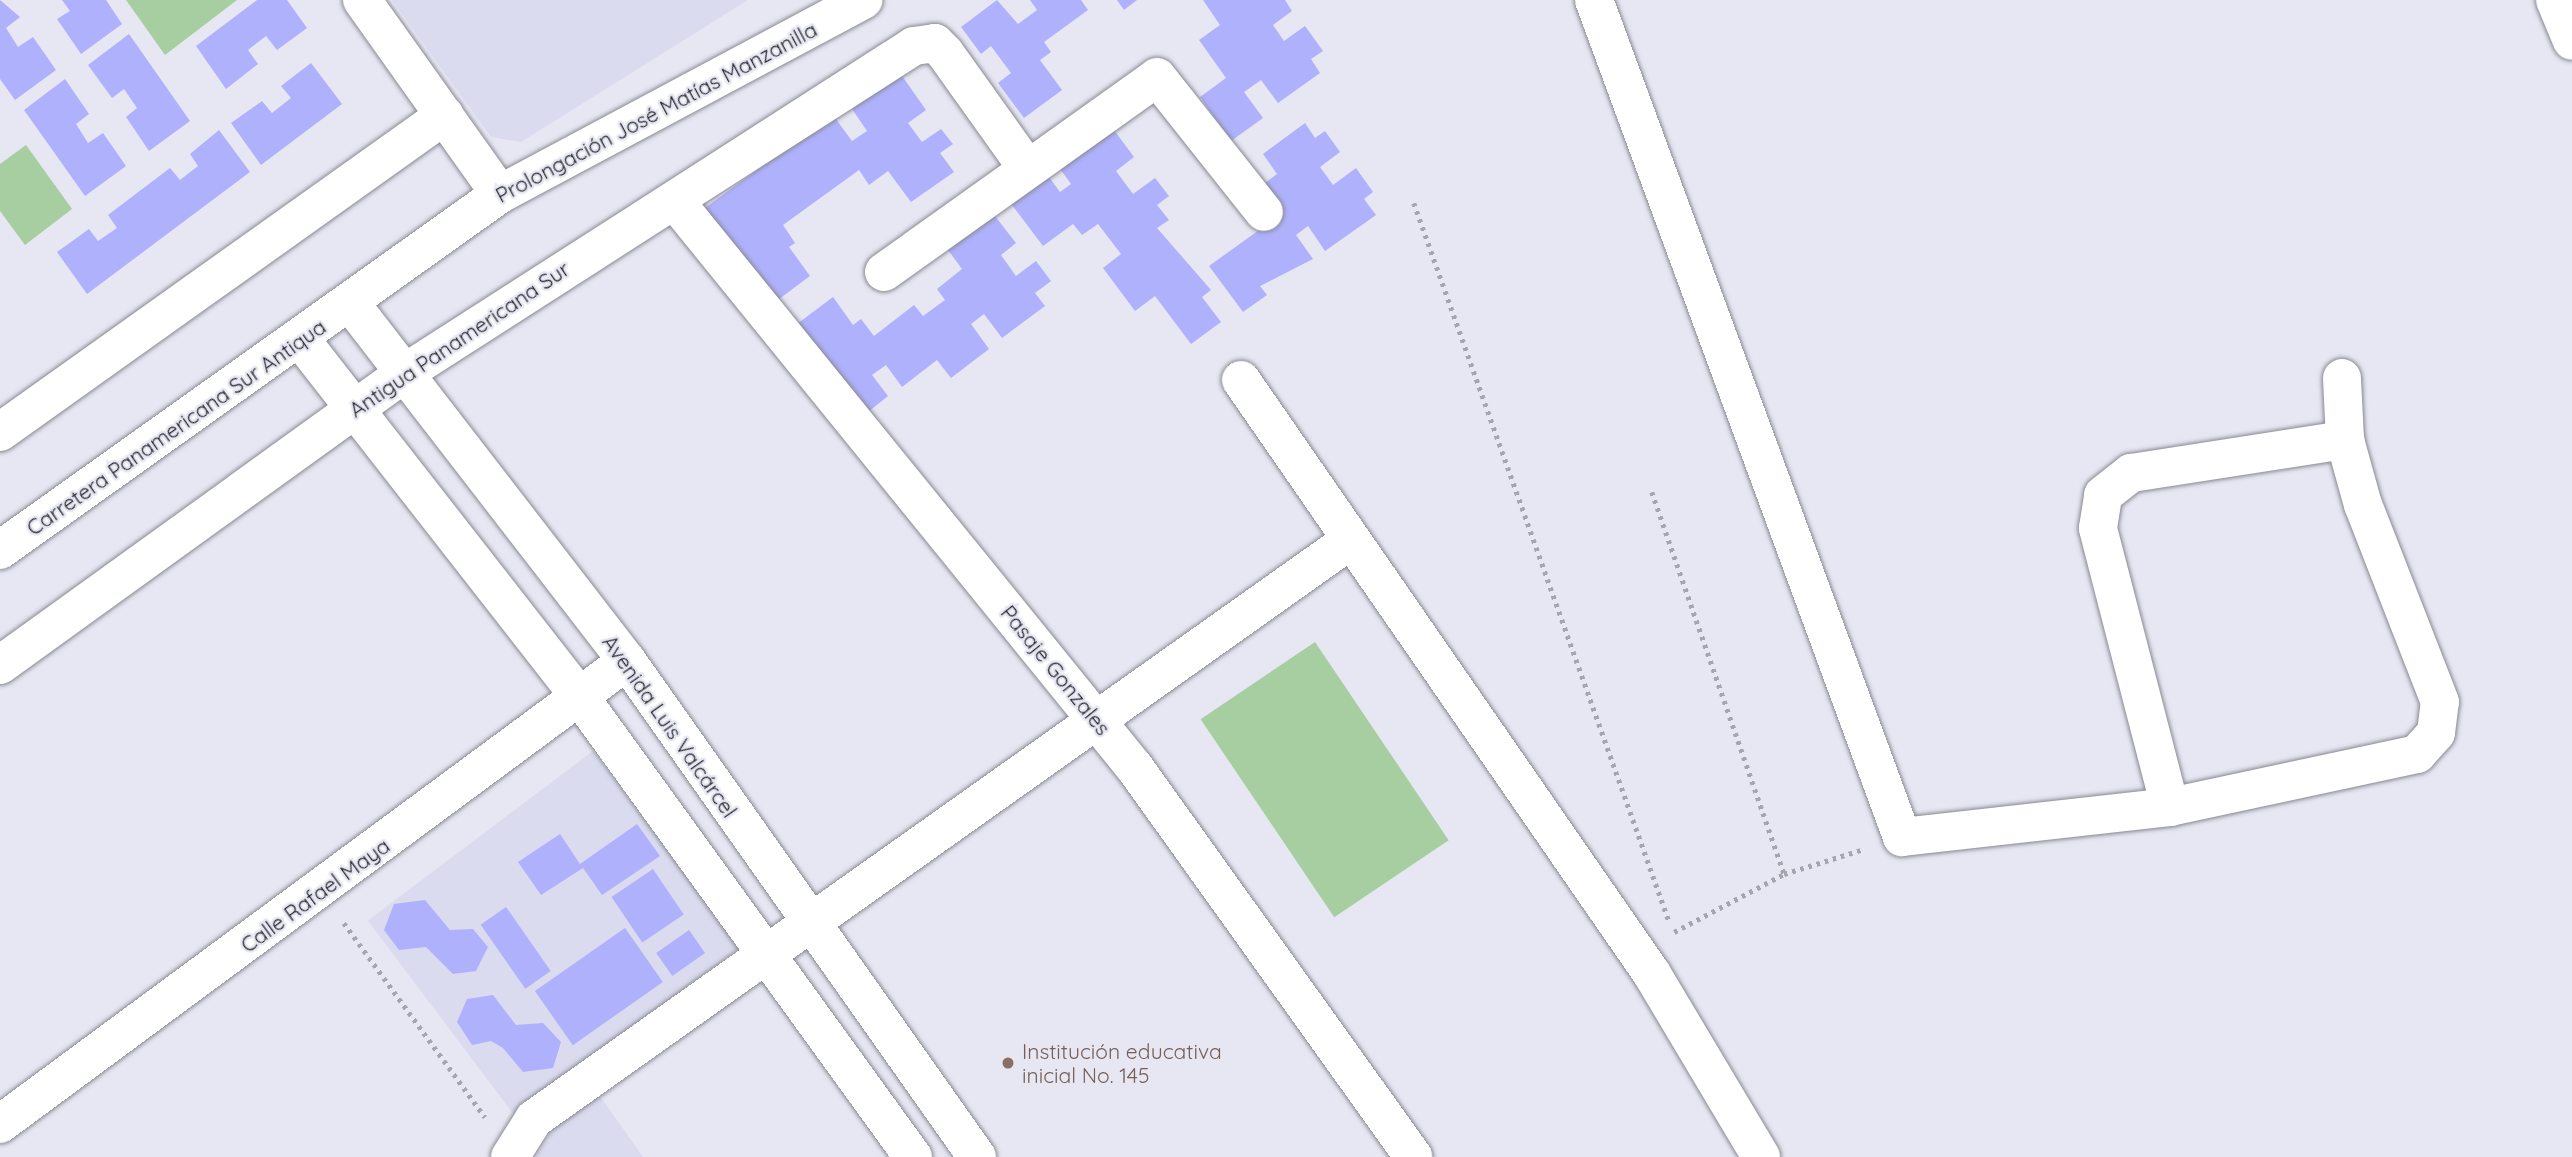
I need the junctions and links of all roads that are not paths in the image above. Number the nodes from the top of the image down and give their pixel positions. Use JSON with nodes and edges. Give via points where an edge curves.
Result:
{"nodes":[{"id":1,"x":362,"y":0,"type":"edge"},
{"id":2,"x":863,"y":0,"type":"edge"},
{"id":3,"x":1594,"y":0,"type":"edge"},
{"id":4,"x":2555,"y":0,"type":"edge"},
{"id":5,"x":2572,"y":41,"type":"edge"},
{"id":6,"x":445,"y":115,"type":"junction"},
{"id":7,"x":1027,"y":168,"type":"junction"},
{"id":8,"x":500,"y":194,"type":"junction"},
{"id":9,"x":675,"y":201,"type":"junction"},
{"id":10,"x":1264,"y":212,"type":"dead end"},
{"id":11,"x":884,"y":272,"type":"dead end"},
{"id":12,"x":351,"y":304,"type":"junction"},
{"id":13,"x":301,"y":340,"type":"junction"},
{"id":14,"x":403,"y":374,"type":"junction"},
{"id":15,"x":2342,"y":378,"type":"dead end"},
{"id":16,"x":1241,"y":380,"type":"dead end"},
{"id":17,"x":352,"y":410,"type":"junction"},
{"id":18,"x":0,"y":432,"type":"edge"},
{"id":19,"x":2346,"y":440,"type":"junction"},
{"id":20,"x":1349,"y":541,"type":"junction"},
{"id":21,"x":0,"y":550,"type":"edge"},
{"id":22,"x":627,"y":661,"type":"junction"},
{"id":23,"x":0,"y":665,"type":"edge"},
{"id":24,"x":580,"y":697,"type":"junction"},
{"id":25,"x":1099,"y":724,"type":"junction"},
{"id":26,"x":2170,"y":807,"type":"junction"},
{"id":27,"x":809,"y":925,"type":"junction"},
{"id":28,"x":764,"y":957,"type":"junction"},
{"id":29,"x":0,"y":1124,"type":"edge"},
{"id":30,"x":512,"y":1156,"type":"edge"},
{"id":31,"x":913,"y":1157,"type":"edge"},
{"id":32,"x":977,"y":1157,"type":"edge"},
{"id":33,"x":1413,"y":1157,"type":"edge"},
{"id":34,"x":1761,"y":1157,"type":"edge"}],
"edges":[{"from":1,"to":6,"type":"street"},
{"from":2,"to":8,"type":"street","name":"Prolongación José Matías Manzanilla"},
{"from":3,"to":26,"type":"street","via":[[1902,837]]},
{"from":4,"to":5,"type":"street"},
{"from":6,"to":8,"type":"street"},
{"from":6,"to":18,"type":"street"},
{"from":7,"to":9,"type":"street","name":"Antigua Panamericana Sur","via":[[935,43],[914,46]]},
{"from":7,"to":10,"type":"street","via":[[1157,77]]},
{"from":7,"to":11,"type":"street"},
{"from":8,"to":12,"type":"street","name":"Prolongación José Matías Manzanilla"},
{"from":9,"to":14,"type":"street","name":"Antigua Panamericana Sur"},
{"from":9,"to":25,"type":"street","name":"Pasaje Gonzales"},
{"from":12,"to":13,"type":"street","name":"Carretera Panamericana Sur Antiqua"},
{"from":12,"to":14,"type":"street","name":"Avenida Luis Valcárcel"},
{"from":13,"to":17,"type":"street"},
{"from":13,"to":21,"type":"street","name":"Carretera Panamericana Sur Antiqua"},
{"from":14,"to":17,"type":"street","name":"Antigua Panamericana Sur"},
{"from":14,"to":22,"type":"street","name":"Avenida Luis Valcárcel"},
{"from":15,"to":19,"type":"street"},
{"from":16,"to":20,"type":"street"},
{"from":17,"to":23,"type":"street","name":"Antigua Panamericana Sur"},
{"from":17,"to":24,"type":"street"},
{"from":19,"to":26,"type":"street","via":[[2131,473],[2103,495],[2098,528]]},
{"from":19,"to":26,"type":"street","via":[[2363,505],[2440,702],[2436,733],[2417,754]]},
{"from":20,"to":25,"type":"street"},
{"from":20,"to":34,"type":"street","via":[[1636,952]]},
{"from":22,"to":24,"type":"street","name":"Calle Rafael Maya"},
{"from":22,"to":27,"type":"street","name":"Avenida Luis Valcárcel"},
{"from":24,"to":28,"type":"street"},
{"from":24,"to":29,"type":"street","name":"Calle Rafael Maya"},
{"from":25,"to":27,"type":"street"},
{"from":25,"to":33,"type":"street","name":"Pasaje Gonzales"},
{"from":27,"to":28,"type":"street"},
{"from":27,"to":32,"type":"street","name":"Avenida Luis Valcárcel"},
{"from":28,"to":30,"type":"street","via":[[534,1119]]},
{"from":28,"to":31,"type":"street"}]}
